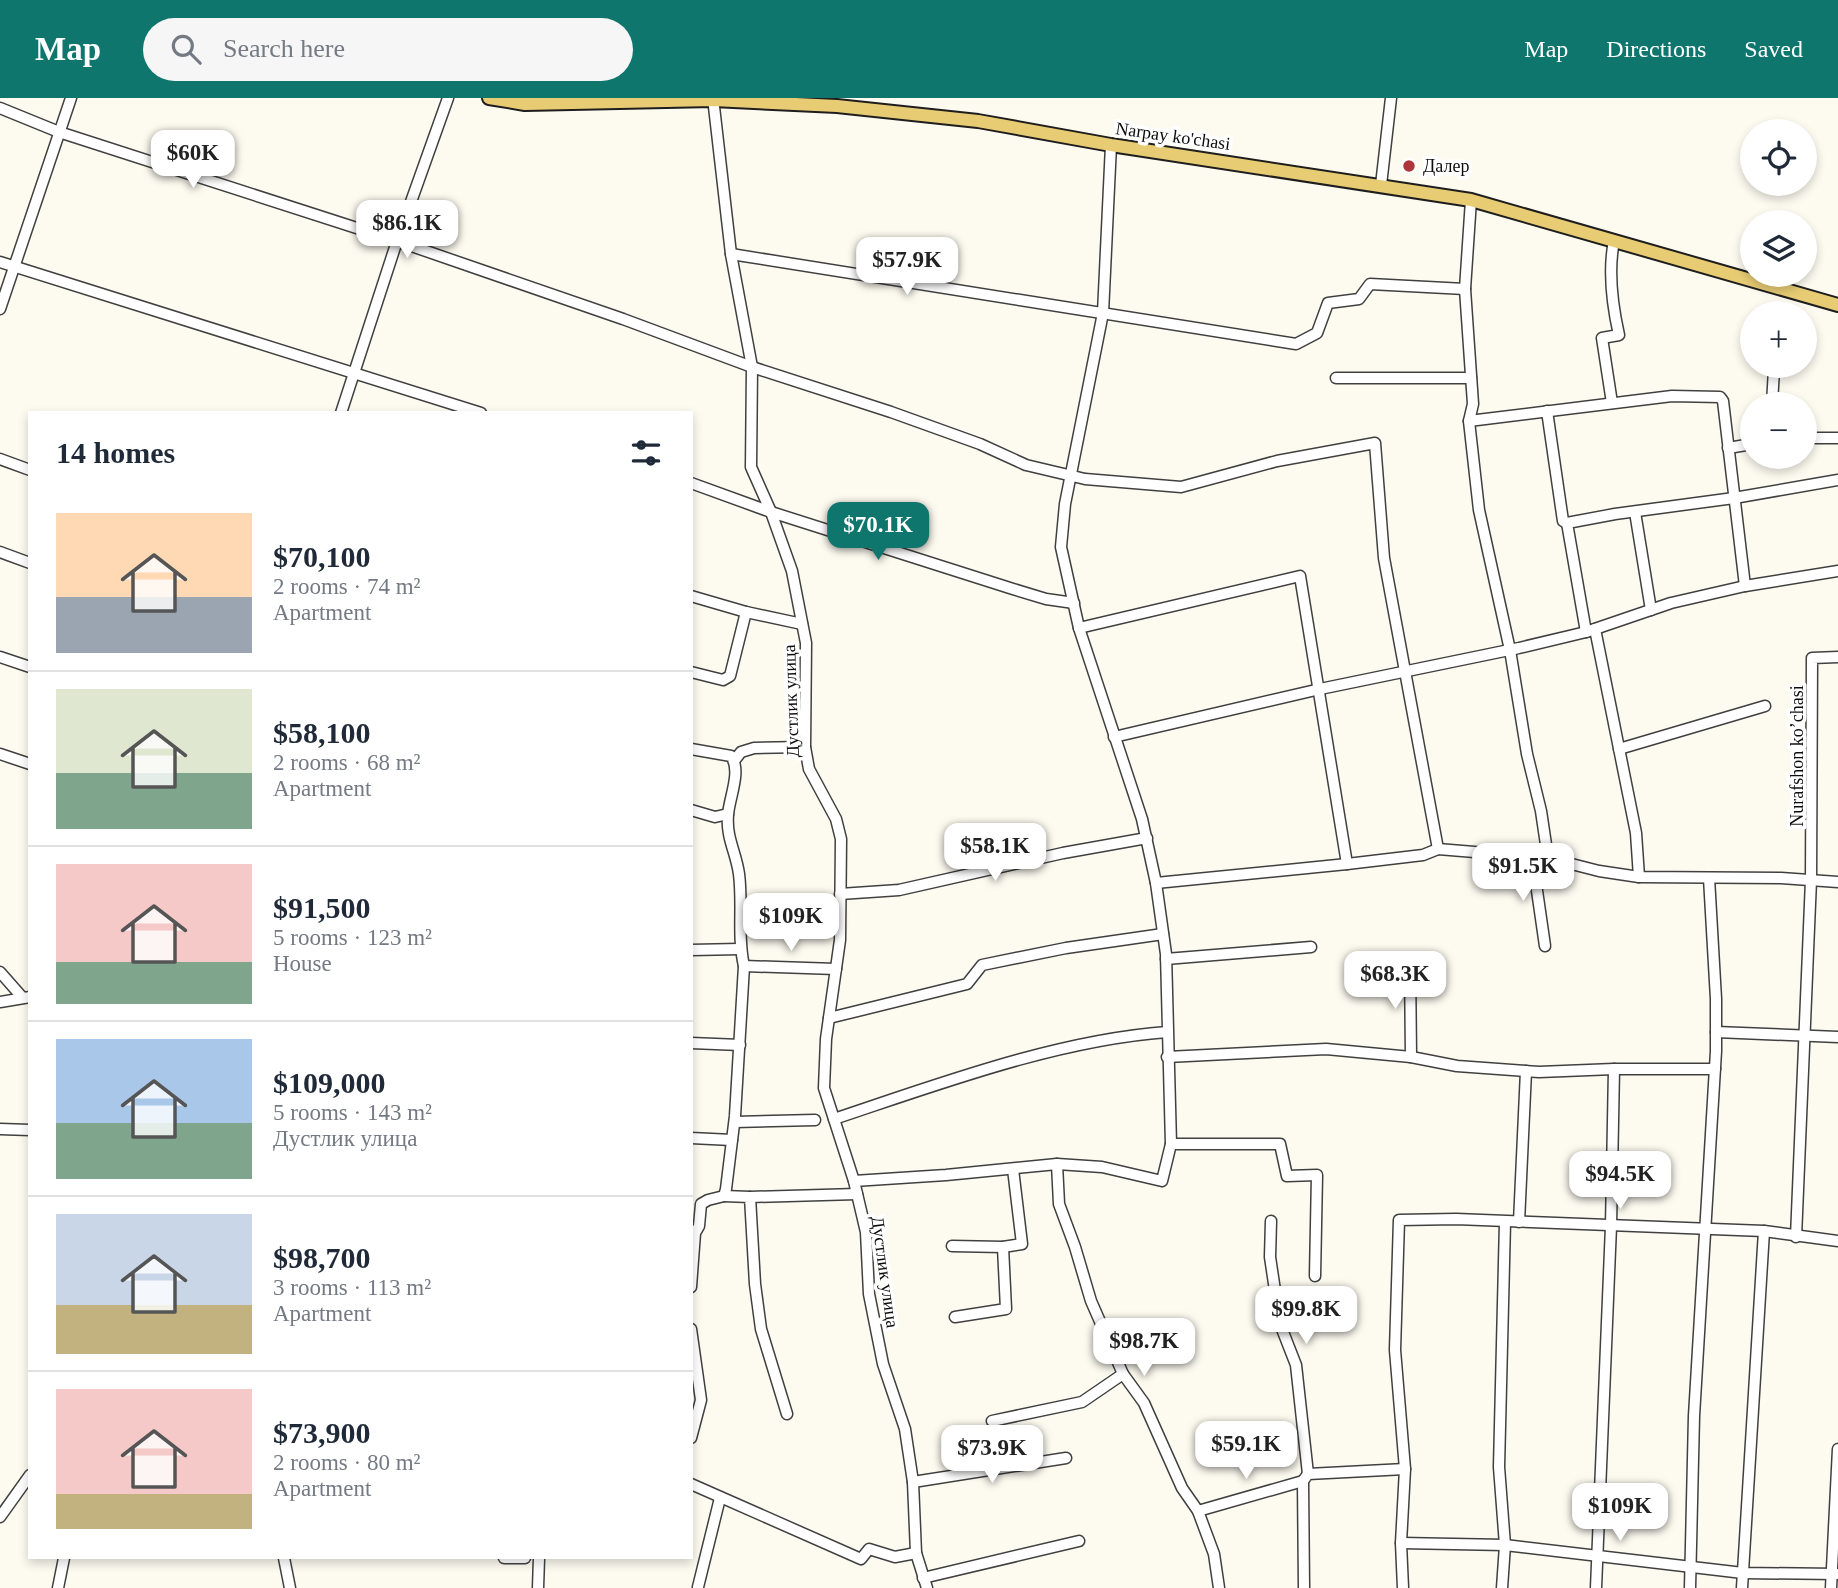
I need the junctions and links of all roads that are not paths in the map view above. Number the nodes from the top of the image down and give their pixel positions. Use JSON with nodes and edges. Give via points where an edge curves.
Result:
{"nodes":[{"id":1,"x":71,"y":98,"type":"edge"},
{"id":2,"x":448,"y":98,"type":"edge"},
{"id":3,"x":489,"y":98,"type":"edge"},
{"id":4,"x":1391,"y":98,"type":"edge"},
{"id":5,"x":713,"y":99,"type":"edge"},
{"id":6,"x":0,"y":108,"type":"edge"},
{"id":7,"x":60,"y":132,"type":"junction"},
{"id":8,"x":1111,"y":145,"type":"junction"},
{"id":9,"x":1381,"y":185,"type":"junction"},
{"id":10,"x":1471,"y":200,"type":"junction"},
{"id":11,"x":397,"y":241,"type":"junction"},
{"id":12,"x":1614,"y":241,"type":"junction"},
{"id":13,"x":731,"y":254,"type":"junction"},
{"id":14,"x":0,"y":262,"type":"edge"},
{"id":15,"x":15,"y":266,"type":"junction"},
{"id":16,"x":1465,"y":289,"type":"junction"},
{"id":17,"x":1838,"y":305,"type":"edge"},
{"id":18,"x":0,"y":309,"type":"edge"},
{"id":19,"x":1103,"y":313,"type":"junction"},
{"id":20,"x":752,"y":367,"type":"junction"},
{"id":21,"x":354,"y":372,"type":"junction"},
{"id":22,"x":1336,"y":377,"type":"dead end"},
{"id":23,"x":1471,"y":378,"type":"junction"},
{"id":24,"x":1612,"y":403,"type":"junction"},
{"id":25,"x":342,"y":411,"type":"edge"},
{"id":26,"x":475,"y":411,"type":"edge"},
{"id":27,"x":1546,"y":411,"type":"junction"},
{"id":28,"x":1469,"y":421,"type":"junction"},
{"id":29,"x":1817,"y":438,"type":"edge"},
{"id":30,"x":1838,"y":438,"type":"edge"},
{"id":31,"x":1740,"y":446,"type":"edge"},
{"id":32,"x":1728,"y":448,"type":"junction"},
{"id":33,"x":0,"y":459,"type":"edge"},
{"id":34,"x":28,"y":469,"type":"edge"},
{"id":35,"x":1072,"y":476,"type":"junction"},
{"id":36,"x":1838,"y":480,"type":"edge"},
{"id":37,"x":693,"y":484,"type":"edge"},
{"id":38,"x":1734,"y":498,"type":"junction"},
{"id":39,"x":771,"y":512,"type":"junction"},
{"id":40,"x":1635,"y":512,"type":"junction"},
{"id":41,"x":1567,"y":523,"type":"junction"},
{"id":42,"x":0,"y":552,"type":"edge"},
{"id":43,"x":28,"y":562,"type":"edge"},
{"id":44,"x":1838,"y":571,"type":"edge"},
{"id":45,"x":1745,"y":586,"type":"junction"},
{"id":46,"x":693,"y":597,"type":"edge"},
{"id":47,"x":1074,"y":603,"type":"junction"},
{"id":48,"x":1651,"y":610,"type":"junction"},
{"id":49,"x":746,"y":612,"type":"junction"},
{"id":50,"x":802,"y":624,"type":"junction"},
{"id":51,"x":1079,"y":628,"type":"junction"},
{"id":52,"x":1591,"y":631,"type":"junction"},
{"id":53,"x":1510,"y":650,"type":"junction"},
{"id":54,"x":0,"y":657,"type":"edge"},
{"id":55,"x":1838,"y":657,"type":"edge"},
{"id":56,"x":28,"y":666,"type":"edge"},
{"id":57,"x":693,"y":672,"type":"edge"},
{"id":58,"x":1406,"y":672,"type":"junction"},
{"id":59,"x":1320,"y":689,"type":"junction"},
{"id":60,"x":1765,"y":706,"type":"dead end"},
{"id":61,"x":1115,"y":737,"type":"junction"},
{"id":62,"x":805,"y":747,"type":"junction"},
{"id":63,"x":693,"y":749,"type":"edge"},
{"id":64,"x":1619,"y":749,"type":"junction"},
{"id":65,"x":0,"y":754,"type":"edge"},
{"id":66,"x":734,"y":761,"type":"junction"},
{"id":67,"x":28,"y":763,"type":"edge"},
{"id":68,"x":693,"y":811,"type":"edge"},
{"id":69,"x":728,"y":814,"type":"junction"},
{"id":70,"x":1147,"y":838,"type":"junction"},
{"id":71,"x":1438,"y":849,"type":"junction"},
{"id":72,"x":1532,"y":856,"type":"junction"},
{"id":73,"x":1548,"y":858,"type":"junction"},
{"id":74,"x":1348,"y":864,"type":"junction"},
{"id":75,"x":1639,"y":877,"type":"junction"},
{"id":76,"x":1709,"y":878,"type":"junction"},
{"id":77,"x":1811,"y":880,"type":"junction"},
{"id":78,"x":1838,"y":882,"type":"edge"},
{"id":79,"x":1156,"y":883,"type":"junction"},
{"id":80,"x":840,"y":894,"type":"junction"},
{"id":81,"x":1163,"y":934,"type":"junction"},
{"id":82,"x":1545,"y":946,"type":"dead end"},
{"id":83,"x":1311,"y":947,"type":"dead end"},
{"id":84,"x":740,"y":949,"type":"junction"},
{"id":85,"x":693,"y":950,"type":"edge"},
{"id":86,"x":1166,"y":959,"type":"junction"},
{"id":87,"x":1410,"y":964,"type":"dead end"},
{"id":88,"x":744,"y":966,"type":"junction"},
{"id":89,"x":836,"y":969,"type":"junction"},
{"id":90,"x":0,"y":972,"type":"edge"},
{"id":91,"x":26,"y":997,"type":"edge"},
{"id":92,"x":0,"y":1002,"type":"edge"},
{"id":93,"x":829,"y":1018,"type":"junction"},
{"id":94,"x":1167,"y":1032,"type":"junction"},
{"id":95,"x":1716,"y":1032,"type":"junction"},
{"id":96,"x":1804,"y":1037,"type":"junction"},
{"id":97,"x":1838,"y":1037,"type":"edge"},
{"id":98,"x":693,"y":1043,"type":"edge"},
{"id":99,"x":740,"y":1045,"type":"junction"},
{"id":100,"x":1167,"y":1057,"type":"junction"},
{"id":101,"x":1411,"y":1057,"type":"junction"},
{"id":102,"x":1614,"y":1069,"type":"junction"},
{"id":103,"x":1715,"y":1069,"type":"junction"},
{"id":104,"x":1526,"y":1071,"type":"junction"},
{"id":105,"x":834,"y":1119,"type":"junction"},
{"id":106,"x":815,"y":1120,"type":"dead end"},
{"id":107,"x":734,"y":1122,"type":"junction"},
{"id":108,"x":0,"y":1129,"type":"edge"},
{"id":109,"x":28,"y":1130,"type":"edge"},
{"id":110,"x":693,"y":1138,"type":"edge"},
{"id":111,"x":732,"y":1140,"type":"junction"},
{"id":112,"x":1171,"y":1144,"type":"junction"},
{"id":113,"x":1057,"y":1164,"type":"junction"},
{"id":114,"x":1013,"y":1169,"type":"junction"},
{"id":115,"x":854,"y":1181,"type":"junction"},
{"id":116,"x":857,"y":1194,"type":"junction"},
{"id":117,"x":724,"y":1196,"type":"junction"},
{"id":118,"x":750,"y":1197,"type":"junction"},
{"id":119,"x":1271,"y":1221,"type":"dead end"},
{"id":120,"x":1505,"y":1222,"type":"junction"},
{"id":121,"x":1520,"y":1222,"type":"junction"},
{"id":122,"x":1611,"y":1226,"type":"junction"},
{"id":123,"x":1705,"y":1230,"type":"junction"},
{"id":124,"x":1764,"y":1231,"type":"junction"},
{"id":125,"x":693,"y":1233,"type":"edge"},
{"id":126,"x":1796,"y":1237,"type":"junction"},
{"id":127,"x":1838,"y":1241,"type":"edge"},
{"id":128,"x":951,"y":1246,"type":"dead end"},
{"id":129,"x":1003,"y":1247,"type":"junction"},
{"id":130,"x":1315,"y":1276,"type":"dead end"},
{"id":131,"x":955,"y":1317,"type":"dead end"},
{"id":132,"x":693,"y":1343,"type":"edge"},
{"id":133,"x":1123,"y":1374,"type":"junction"},
{"id":134,"x":788,"y":1414,"type":"dead end"},
{"id":135,"x":992,"y":1421,"type":"dead end"},
{"id":136,"x":693,"y":1430,"type":"edge"},
{"id":137,"x":1838,"y":1449,"type":"edge"},
{"id":138,"x":1066,"y":1458,"type":"dead end"},
{"id":139,"x":1405,"y":1469,"type":"junction"},
{"id":140,"x":1305,"y":1477,"type":"junction"},
{"id":141,"x":28,"y":1478,"type":"edge"},
{"id":142,"x":913,"y":1482,"type":"junction"},
{"id":143,"x":693,"y":1486,"type":"edge"},
{"id":144,"x":720,"y":1499,"type":"junction"},
{"id":145,"x":1198,"y":1511,"type":"junction"},
{"id":146,"x":0,"y":1517,"type":"edge"},
{"id":147,"x":1079,"y":1541,"type":"dead end"},
{"id":148,"x":1401,"y":1543,"type":"junction"},
{"id":149,"x":1505,"y":1545,"type":"junction"},
{"id":150,"x":916,"y":1553,"type":"junction"},
{"id":151,"x":1597,"y":1557,"type":"junction"},
{"id":152,"x":64,"y":1559,"type":"edge"},
{"id":153,"x":284,"y":1559,"type":"edge"},
{"id":154,"x":539,"y":1559,"type":"edge"},
{"id":155,"x":1690,"y":1568,"type":"junction"},
{"id":156,"x":1743,"y":1573,"type":"junction"},
{"id":157,"x":1835,"y":1574,"type":"edge"},
{"id":158,"x":925,"y":1583,"type":"edge"},
{"id":159,"x":698,"y":1587,"type":"edge"},
{"id":160,"x":58,"y":1588,"type":"edge"},
{"id":161,"x":290,"y":1588,"type":"edge"},
{"id":162,"x":538,"y":1588,"type":"edge"},
{"id":163,"x":1219,"y":1588,"type":"edge"},
{"id":164,"x":1304,"y":1588,"type":"edge"},
{"id":165,"x":1403,"y":1588,"type":"edge"},
{"id":166,"x":1503,"y":1588,"type":"edge"},
{"id":167,"x":1596,"y":1588,"type":"edge"},
{"id":168,"x":1690,"y":1588,"type":"edge"},
{"id":169,"x":1742,"y":1588,"type":"edge"},
{"id":170,"x":1831,"y":1588,"type":"edge"}],
"edges":[{"from":1,"to":7,"type":"street"},
{"from":2,"to":11,"type":"street"},
{"from":3,"to":5,"type":"main road","name":"Narpay ko'chasi","via":[[525,104]]},
{"from":4,"to":9,"type":"street"},
{"from":5,"to":8,"type":"main road","name":"Narpay ko'chasi","via":[[978,121]]},
{"from":5,"to":13,"type":"street","name":"Дустлик улица"},
{"from":6,"to":7,"type":"street"},
{"from":7,"to":11,"type":"street"},
{"from":7,"to":15,"type":"street"},
{"from":8,"to":9,"type":"main road","name":"Narpay ko'chasi"},
{"from":8,"to":19,"type":"street"},
{"from":9,"to":10,"type":"main road","name":"Narpay ko'chasi"},
{"from":10,"to":12,"type":"main road","name":"Narpay ko'chasi"},
{"from":10,"to":16,"type":"street"},
{"from":11,"to":20,"type":"street"},
{"from":11,"to":21,"type":"street"},
{"from":12,"to":17,"type":"main road","name":"Narpay ko'chasi"},
{"from":12,"to":24,"type":"street","via":[[1613,304],[1619,335],[1602,338]]},
{"from":13,"to":19,"type":"street"},
{"from":13,"to":20,"type":"street","name":"Дустлик улица"},
{"from":14,"to":15,"type":"street"},
{"from":15,"to":18,"type":"street"},
{"from":15,"to":21,"type":"street"},
{"from":16,"to":19,"type":"street","via":[[1370,284],[1359,299],[1328,303],[1317,334],[1296,344]]},
{"from":16,"to":23,"type":"street"},
{"from":19,"to":35,"type":"street"},
{"from":20,"to":35,"type":"street","via":[[954,435],[1026,466]]},
{"from":20,"to":39,"type":"street","name":"Дустлик улица","via":[[751,467]]},
{"from":21,"to":25,"type":"street"},
{"from":21,"to":26,"type":"street"},
{"from":22,"to":23,"type":"street"},
{"from":23,"to":28,"type":"street"},
{"from":24,"to":27,"type":"street"},
{"from":24,"to":32,"type":"street","via":[[1672,396],[1720,397]]},
{"from":27,"to":28,"type":"street"},
{"from":27,"to":41,"type":"street","via":[[1563,521]]},
{"from":28,"to":53,"type":"street","via":[[1479,510]]},
{"from":29,"to":30,"type":"street"},
{"from":31,"to":32,"type":"street"},
{"from":32,"to":38,"type":"street"},
{"from":33,"to":34,"type":"street"},
{"from":35,"to":47,"type":"street","via":[[1061,547]]},
{"from":35,"to":58,"type":"street","via":[[1181,487],[1277,461],[1375,443],[1384,558]]},
{"from":36,"to":38,"type":"street"},
{"from":37,"to":39,"type":"street"},
{"from":38,"to":40,"type":"street"},
{"from":38,"to":45,"type":"street"},
{"from":39,"to":47,"type":"street","via":[[1046,599]]},
{"from":39,"to":50,"type":"street","name":"Дустлик улица","via":[[792,571]]},
{"from":40,"to":41,"type":"street"},
{"from":40,"to":48,"type":"street"},
{"from":41,"to":52,"type":"street"},
{"from":42,"to":43,"type":"street"},
{"from":44,"to":45,"type":"street"},
{"from":45,"to":48,"type":"street"},
{"from":46,"to":49,"type":"street"},
{"from":47,"to":51,"type":"street"},
{"from":48,"to":52,"type":"street"},
{"from":49,"to":50,"type":"street"},
{"from":49,"to":57,"type":"street","via":[[730,676],[723,680]]},
{"from":50,"to":62,"type":"street","name":"Дустлик улица","via":[[806,643]]},
{"from":51,"to":59,"type":"street","via":[[1300,576]]},
{"from":51,"to":61,"type":"street"},
{"from":52,"to":53,"type":"street"},
{"from":52,"to":64,"type":"street"},
{"from":53,"to":58,"type":"street"},
{"from":53,"to":73,"type":"street"},
{"from":54,"to":56,"type":"street"},
{"from":55,"to":77,"type":"street","name":"Nurafshon ko’chasi","via":[[1812,658]]},
{"from":58,"to":59,"type":"street"},
{"from":58,"to":71,"type":"street"},
{"from":59,"to":61,"type":"street"},
{"from":59,"to":74,"type":"street"},
{"from":60,"to":64,"type":"street"},
{"from":61,"to":70,"type":"street"},
{"from":62,"to":66,"type":"street","via":[[754,748],[741,752]]},
{"from":62,"to":80,"type":"street","name":"Дустлик улица","via":[[809,769],[836,819],[841,839]]},
{"from":63,"to":66,"type":"street","via":[[731,756]]},
{"from":64,"to":75,"type":"street","via":[[1636,833]]},
{"from":65,"to":67,"type":"street"},
{"from":66,"to":69,"type":"street"},
{"from":68,"to":69,"type":"street","via":[[715,817]]},
{"from":69,"to":84,"type":"street","via":[[728,838],[742,901]]},
{"from":70,"to":79,"type":"street"},
{"from":70,"to":80,"type":"street","via":[[899,890]]},
{"from":71,"to":72,"type":"street"},
{"from":71,"to":74,"type":"street"},
{"from":72,"to":73,"type":"street"},
{"from":72,"to":82,"type":"street"},
{"from":73,"to":75,"type":"street"},
{"from":74,"to":79,"type":"street"},
{"from":75,"to":76,"type":"street"},
{"from":76,"to":77,"type":"street"},
{"from":76,"to":95,"type":"street"},
{"from":77,"to":78,"type":"street"},
{"from":77,"to":96,"type":"street"},
{"from":79,"to":81,"type":"street"},
{"from":80,"to":89,"type":"street","name":"Дустлик улица"},
{"from":81,"to":86,"type":"street"},
{"from":81,"to":93,"type":"street","via":[[982,965],[967,984]]},
{"from":83,"to":86,"type":"street"},
{"from":84,"to":85,"type":"street"},
{"from":84,"to":88,"type":"street"},
{"from":86,"to":94,"type":"street"},
{"from":87,"to":101,"type":"street"},
{"from":88,"to":89,"type":"street"},
{"from":88,"to":99,"type":"street"},
{"from":89,"to":93,"type":"street","name":"Дустлик улица"},
{"from":90,"to":91,"type":"street"},
{"from":91,"to":92,"type":"street"},
{"from":93,"to":105,"type":"street","name":"Дустлик улица","via":[[824,1088]]},
{"from":94,"to":100,"type":"street"},
{"from":94,"to":105,"type":"street","via":[[1084,1044]]},
{"from":95,"to":96,"type":"street"},
{"from":95,"to":103,"type":"street"},
{"from":96,"to":97,"type":"street"},
{"from":96,"to":126,"type":"street"},
{"from":98,"to":99,"type":"street"},
{"from":99,"to":107,"type":"street"},
{"from":100,"to":101,"type":"street","via":[[1326,1049]]},
{"from":100,"to":112,"type":"street"},
{"from":101,"to":104,"type":"street"},
{"from":102,"to":103,"type":"street"},
{"from":102,"to":104,"type":"street"},
{"from":102,"to":122,"type":"street"},
{"from":103,"to":123,"type":"street"},
{"from":104,"to":121,"type":"street"},
{"from":105,"to":115,"type":"street","name":"Дустлик улица"},
{"from":106,"to":107,"type":"street"},
{"from":107,"to":111,"type":"street"},
{"from":108,"to":109,"type":"street"},
{"from":110,"to":111,"type":"street"},
{"from":111,"to":117,"type":"street"},
{"from":112,"to":113,"type":"street","via":[[1162,1181],[1101,1167]]},
{"from":112,"to":130,"type":"street","via":[[1280,1144],[1287,1176],[1317,1175]]},
{"from":113,"to":114,"type":"street"},
{"from":113,"to":133,"type":"street","via":[[1059,1204],[1091,1301]]},
{"from":114,"to":115,"type":"street"},
{"from":114,"to":129,"type":"street","via":[[1022,1244]]},
{"from":115,"to":116,"type":"street","name":"Дустлик улица"},
{"from":116,"to":118,"type":"street"},
{"from":116,"to":142,"type":"street","name":"Дустлик улица","via":[[866,1232],[869,1294],[883,1364],[905,1429]]},
{"from":117,"to":118,"type":"street"},
{"from":117,"to":125,"type":"street","via":[[701,1204],[699,1226]]},
{"from":118,"to":134,"type":"street","via":[[761,1329]]},
{"from":119,"to":140,"type":"street","via":[[1270,1257],[1280,1324],[1296,1365]]},
{"from":120,"to":121,"type":"street"},
{"from":120,"to":139,"type":"street","via":[[1399,1220],[1395,1350]]},
{"from":120,"to":149,"type":"street","via":[[1499,1467]]},
{"from":121,"to":122,"type":"street"},
{"from":122,"to":123,"type":"street"},
{"from":122,"to":151,"type":"street"},
{"from":123,"to":124,"type":"street"},
{"from":123,"to":155,"type":"street","via":[[1693,1416]]},
{"from":124,"to":126,"type":"street"},
{"from":124,"to":156,"type":"street"},
{"from":126,"to":127,"type":"street"},
{"from":128,"to":129,"type":"street"},
{"from":129,"to":131,"type":"street","via":[[1006,1309]]},
{"from":132,"to":136,"type":"street","via":[[701,1399]]},
{"from":133,"to":135,"type":"street","via":[[1082,1402]]},
{"from":133,"to":145,"type":"street","via":[[1144,1403],[1182,1488]]},
{"from":137,"to":157,"type":"street"},
{"from":138,"to":142,"type":"street"},
{"from":139,"to":140,"type":"street"},
{"from":139,"to":148,"type":"street"},
{"from":140,"to":145,"type":"street"},
{"from":140,"to":164,"type":"street"},
{"from":141,"to":146,"type":"street"},
{"from":142,"to":150,"type":"street","name":"Дустлик улица"},
{"from":143,"to":144,"type":"street"},
{"from":144,"to":150,"type":"street","via":[[861,1559],[869,1549],[895,1557]]},
{"from":144,"to":159,"type":"street"},
{"from":145,"to":163,"type":"street","via":[[1214,1554]]},
{"from":147,"to":158,"type":"street"},
{"from":148,"to":149,"type":"street"},
{"from":148,"to":165,"type":"street"},
{"from":149,"to":151,"type":"street"},
{"from":149,"to":166,"type":"street"},
{"from":150,"to":158,"type":"street","name":"Дустлик улица"},
{"from":151,"to":155,"type":"street"},
{"from":151,"to":167,"type":"street"},
{"from":152,"to":160,"type":"street"},
{"from":153,"to":161,"type":"street"},
{"from":154,"to":162,"type":"street"},
{"from":155,"to":156,"type":"street"},
{"from":155,"to":168,"type":"street"},
{"from":156,"to":157,"type":"street"},
{"from":156,"to":169,"type":"street"},
{"from":157,"to":170,"type":"street"}]}
